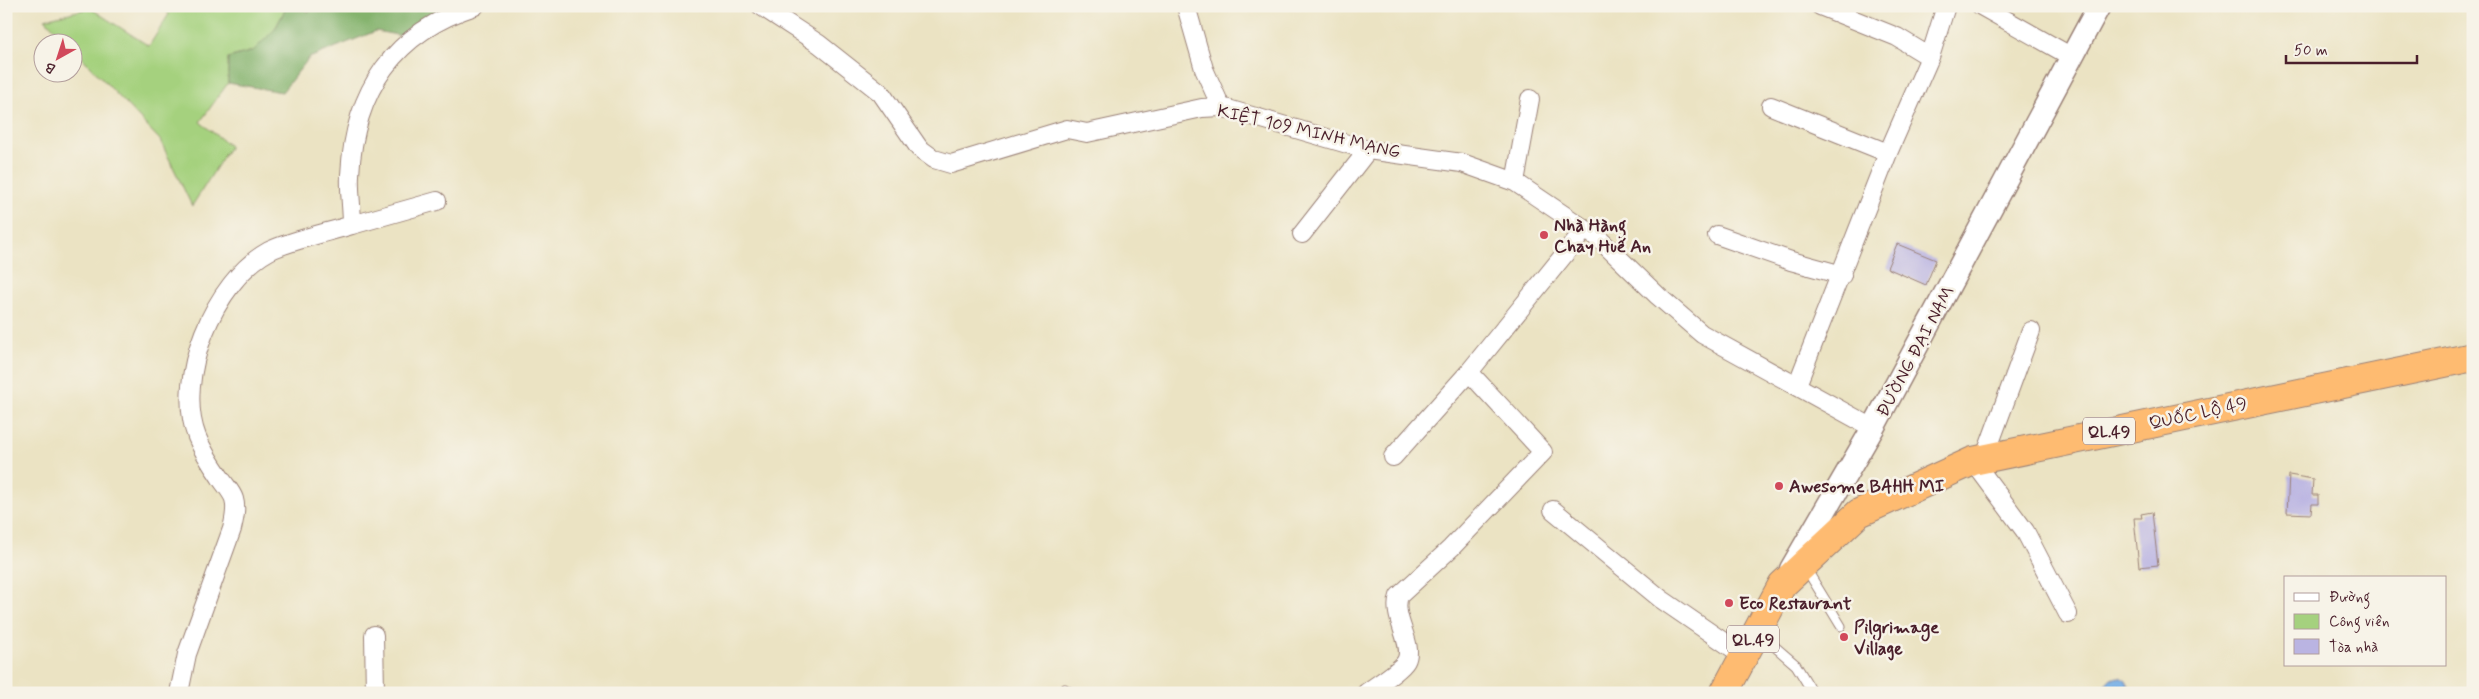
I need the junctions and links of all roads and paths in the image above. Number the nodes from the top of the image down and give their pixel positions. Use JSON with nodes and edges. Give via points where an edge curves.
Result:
{"nodes":[{"id":1,"x":476,"y":6,"type":"edge"},
{"id":2,"x":761,"y":6,"type":"edge"},
{"id":3,"x":1186,"y":6,"type":"edge"},
{"id":4,"x":1820,"y":6,"type":"edge"},
{"id":5,"x":1946,"y":6,"type":"edge"},
{"id":6,"x":1981,"y":6,"type":"edge"},
{"id":7,"x":2099,"y":6,"type":"edge"},
{"id":8,"x":451,"y":10,"type":"edge"},
{"id":9,"x":1930,"y":57,"type":"junction"},
{"id":10,"x":2072,"y":57,"type":"junction"},
{"id":11,"x":1530,"y":99,"type":"dead end"},
{"id":12,"x":1771,"y":106,"type":"dead end"},
{"id":13,"x":1221,"y":108,"type":"junction"},
{"id":14,"x":1368,"y":150,"type":"junction"},
{"id":15,"x":1888,"y":153,"type":"junction"},
{"id":16,"x":1515,"y":182,"type":"junction"},
{"id":17,"x":438,"y":201,"type":"dead end"},
{"id":18,"x":352,"y":225,"type":"junction"},
{"id":19,"x":1585,"y":229,"type":"junction"},
{"id":20,"x":1302,"y":234,"type":"dead end"},
{"id":21,"x":1717,"y":235,"type":"dead end"},
{"id":22,"x":1842,"y":275,"type":"junction"},
{"id":23,"x":2032,"y":332,"type":"dead end"},
{"id":24,"x":2473,"y":357,"type":"edge"},
{"id":25,"x":1469,"y":372,"type":"junction"},
{"id":26,"x":1797,"y":385,"type":"junction"},
{"id":27,"x":1873,"y":428,"type":"junction"},
{"id":28,"x":1393,"y":457,"type":"dead end"},
{"id":29,"x":1978,"y":460,"type":"junction"},
{"id":30,"x":1553,"y":510,"type":"dead end"},
{"id":31,"x":1804,"y":564,"type":"junction"},
{"id":32,"x":1782,"y":585,"type":"junction"},
{"id":33,"x":2068,"y":614,"type":"dead end"},
{"id":34,"x":1842,"y":626,"type":"dead end"},
{"id":35,"x":1757,"y":631,"type":"junction"},
{"id":36,"x":374,"y":635,"type":"dead end"},
{"id":37,"x":1744,"y":656,"type":"junction"},
{"id":38,"x":179,"y":693,"type":"edge"},
{"id":39,"x":375,"y":693,"type":"edge"},
{"id":40,"x":1366,"y":693,"type":"edge"},
{"id":41,"x":1724,"y":693,"type":"edge"},
{"id":42,"x":1813,"y":693,"type":"edge"}],
"edges":[{"from":1,"to":8,"type":"street"},
{"from":2,"to":13,"type":"street","name":"KIỆT 109 MINH MẠNG","via":[[818,44],[874,88],[890,104],[919,148],[934,160],[951,164],[1067,130],[1087,133],[1202,108]]},
{"from":3,"to":13,"type":"street","via":[[1204,69]]},
{"from":4,"to":9,"type":"street","via":[[1897,37]]},
{"from":5,"to":9,"type":"street"},
{"from":6,"to":10,"type":"street"},
{"from":7,"to":10,"type":"street","name":"ĐƯỜNG ĐẠI NAM"},
{"from":8,"to":18,"type":"street","via":[[404,45],[379,72],[363,105],[350,175]]},
{"from":9,"to":15,"type":"street"},
{"from":10,"to":27,"type":"street","name":"ĐƯỜNG ĐẠI NAM"},
{"from":11,"to":16,"type":"street"},
{"from":12,"to":15,"type":"street"},
{"from":13,"to":14,"type":"street","name":"KIỆT 109 MINH MẠNG"},
{"from":14,"to":16,"type":"street","name":"KIỆT 109 MINH MẠNG","via":[[1462,163]]},
{"from":14,"to":20,"type":"street"},
{"from":15,"to":22,"type":"street"},
{"from":16,"to":19,"type":"street","name":"KIỆT 109 MINH MẠNG"},
{"from":17,"to":18,"type":"street"},
{"from":18,"to":38,"type":"street","via":[[270,251],[255,261],[218,302],[198,352],[191,381],[192,417],[204,452],[234,499],[236,510],[232,530],[187,654]]},
{"from":19,"to":25,"type":"street"},
{"from":19,"to":26,"type":"street","name":"KIỆT 109 MINH MẠNG","via":[[1702,334]]},
{"from":21,"to":22,"type":"street"},
{"from":22,"to":26,"type":"street"},
{"from":23,"to":29,"type":"street"},
{"from":24,"to":29,"type":"highway","name":"QUỐC LỘ 49","number":"QL.49"},
{"from":25,"to":28,"type":"street"},
{"from":25,"to":40,"type":"street","via":[[1544,452],[1451,548],[1399,596],[1396,605],[1408,654],[1405,663]]},
{"from":26,"to":27,"type":"street","name":"KIỆT 109 MINH MẠNG"},
{"from":27,"to":32,"type":"street","name":"ĐƯỜNG ĐẠI NAM"},
{"from":29,"to":31,"type":"highway","name":"QUỐC LỘ 49","number":"QL.49","via":[[1858,512]]},
{"from":29,"to":33,"type":"street","via":[[2025,531]]},
{"from":30,"to":37,"type":"street","via":[[1661,598]]},
{"from":31,"to":32,"type":"highway","name":"QUỐC LỘ 49","number":"QL.49"},
{"from":31,"to":34,"type":"lane"},
{"from":32,"to":35,"type":"highway","name":"ĐƯỜNG ĐẠI NAM","number":"QL.49"},
{"from":35,"to":37,"type":"highway","name":"ĐƯỜNG ĐẠI NAM","number":"QL.49"},
{"from":35,"to":42,"type":"lane","via":[[1796,666]]},
{"from":36,"to":39,"type":"street"},
{"from":37,"to":41,"type":"highway","name":"ĐƯỜNG ĐẠI NAM","number":"QL.49"}]}
